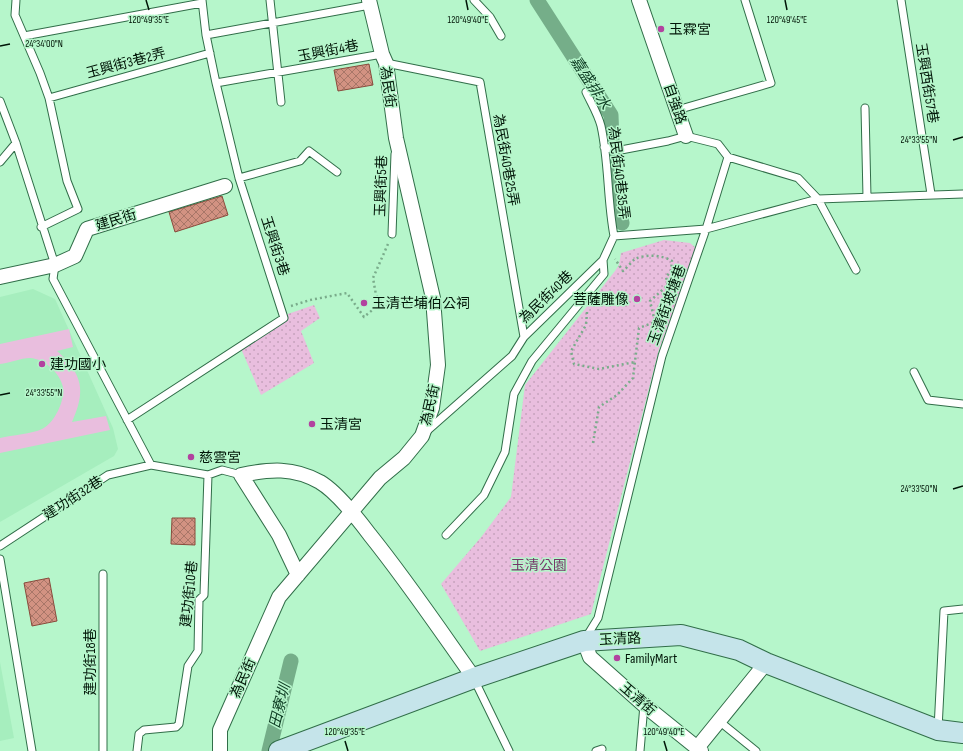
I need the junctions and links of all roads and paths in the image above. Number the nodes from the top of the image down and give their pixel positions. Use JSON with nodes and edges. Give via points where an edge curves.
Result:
{"nodes":[{"id":1,"x":16,"y":0,"type":"edge"},
{"id":2,"x":270,"y":0,"type":"edge"},
{"id":3,"x":474,"y":0,"type":"edge"},
{"id":4,"x":639,"y":0,"type":"edge"},
{"id":5,"x":745,"y":0,"type":"edge"},
{"id":6,"x":901,"y":0,"type":"edge"},
{"id":7,"x":202,"y":1,"type":"edge"},
{"id":8,"x":369,"y":2,"type":"edge"},
{"id":9,"x":271,"y":23,"type":"junction"},
{"id":10,"x":206,"y":35,"type":"junction"},
{"id":11,"x":24,"y":36,"type":"junction"},
{"id":12,"x":501,"y":36,"type":"dead end"},
{"id":13,"x":210,"y":53,"type":"junction"},
{"id":14,"x":384,"y":58,"type":"junction"},
{"id":15,"x":278,"y":74,"type":"junction"},
{"id":16,"x":216,"y":83,"type":"junction"},
{"id":17,"x":586,"y":92,"type":"dead end"},
{"id":18,"x":49,"y":98,"type":"junction"},
{"id":19,"x":0,"y":101,"type":"edge"},
{"id":20,"x":281,"y":102,"type":"dead end"},
{"id":21,"x":865,"y":108,"type":"dead end"},
{"id":22,"x":677,"y":110,"type":"junction"},
{"id":23,"x":686,"y":136,"type":"junction"},
{"id":24,"x":396,"y":138,"type":"junction"},
{"id":25,"x":16,"y":143,"type":"junction"},
{"id":26,"x":604,"y":147,"type":"junction"},
{"id":27,"x":728,"y":157,"type":"junction"},
{"id":28,"x":0,"y":162,"type":"edge"},
{"id":29,"x":337,"y":172,"type":"dead end"},
{"id":30,"x":239,"y":178,"type":"junction"},
{"id":31,"x":225,"y":186,"type":"dead end"},
{"id":32,"x":931,"y":194,"type":"junction"},
{"id":33,"x":963,"y":194,"type":"edge"},
{"id":34,"x":867,"y":196,"type":"junction"},
{"id":35,"x":818,"y":199,"type":"junction"},
{"id":36,"x":41,"y":227,"type":"junction"},
{"id":37,"x":706,"y":229,"type":"junction"},
{"id":38,"x":392,"y":234,"type":"joint"},
{"id":39,"x":614,"y":236,"type":"junction"},
{"id":40,"x":609,"y":248,"type":"junction"},
{"id":41,"x":603,"y":260,"type":"junction"},
{"id":42,"x":55,"y":265,"type":"junction"},
{"id":43,"x":856,"y":270,"type":"dead end"},
{"id":44,"x":0,"y":277,"type":"edge"},
{"id":45,"x":382,"y":302,"type":"junction"},
{"id":46,"x":414,"y":304,"type":"dead end"},
{"id":47,"x":281,"y":309,"type":"junction"},
{"id":48,"x":587,"y":312,"type":"dead end"},
{"id":49,"x":524,"y":337,"type":"junction"},
{"id":50,"x":635,"y":362,"type":"junction"},
{"id":51,"x":914,"y":372,"type":"dead end"},
{"id":52,"x":963,"y":404,"type":"edge"},
{"id":53,"x":127,"y":420,"type":"junction"},
{"id":54,"x":422,"y":436,"type":"junction"},
{"id":55,"x":593,"y":443,"type":"dead end"},
{"id":56,"x":151,"y":465,"type":"junction"},
{"id":57,"x":208,"y":474,"type":"junction"},
{"id":58,"x":241,"y":475,"type":"junction"},
{"id":59,"x":352,"y":512,"type":"junction"},
{"id":60,"x":446,"y":535,"type":"dead end"},
{"id":61,"x":0,"y":546,"type":"edge"},
{"id":62,"x":0,"y":559,"type":"edge"},
{"id":63,"x":103,"y":574,"type":"dead end"},
{"id":64,"x":298,"y":575,"type":"junction"},
{"id":65,"x":963,"y":609,"type":"edge"},
{"id":66,"x":584,"y":641,"type":"junction"},
{"id":67,"x":766,"y":663,"type":"junction"},
{"id":68,"x":474,"y":678,"type":"junction"},
{"id":69,"x":644,"y":705,"type":"junction"},
{"id":70,"x":719,"y":721,"type":"junction"},
{"id":71,"x":938,"y":730,"type":"junction"},
{"id":72,"x":963,"y":733,"type":"edge"},
{"id":73,"x":699,"y":749,"type":"edge"},
{"id":74,"x":284,"y":750,"type":"edge"},
{"id":75,"x":32,"y":751,"type":"edge"},
{"id":76,"x":102,"y":751,"type":"edge"},
{"id":77,"x":137,"y":751,"type":"edge"},
{"id":78,"x":220,"y":751,"type":"edge"},
{"id":79,"x":509,"y":751,"type":"edge"},
{"id":80,"x":640,"y":751,"type":"edge"},
{"id":81,"x":756,"y":751,"type":"edge"}],
"edges":[{"from":1,"to":11,"type":"lane","via":[[15,15]]},
{"from":2,"to":9,"type":"lane"},
{"from":3,"to":12,"type":"lane","via":[[490,17]]},
{"from":4,"to":22,"type":"street","name":"自強路"},
{"from":5,"to":22,"type":"lane","via":[[771,83]]},
{"from":6,"to":32,"type":"lane","name":"玉興西街57巷"},
{"from":7,"to":10,"type":"lane","name":"玉興街3巷"},
{"from":7,"to":11,"type":"lane"},
{"from":8,"to":9,"type":"lane"},
{"from":8,"to":14,"type":"street","name":"為民街"},
{"from":9,"to":10,"type":"lane"},
{"from":9,"to":15,"type":"lane"},
{"from":10,"to":13,"type":"lane","name":"玉興街3巷"},
{"from":11,"to":18,"type":"lane"},
{"from":13,"to":16,"type":"lane","name":"玉興街3巷"},
{"from":13,"to":18,"type":"lane","name":"玉興街3巷2弄"},
{"from":14,"to":15,"type":"lane","name":"玉興街4巷"},
{"from":14,"to":24,"type":"street","name":"為民街"},
{"from":14,"to":49,"type":"lane","name":"為民街40巷25弄","via":[[480,82]]},
{"from":15,"to":16,"type":"lane","name":"玉興街4巷"},
{"from":15,"to":20,"type":"lane"},
{"from":16,"to":30,"type":"lane","name":"玉興街3巷"},
{"from":17,"to":26,"type":"lane","name":"為民街40巷35弄","via":[[600,124]]},
{"from":18,"to":36,"type":"lane","via":[[67,181],[78,209]]},
{"from":19,"to":25,"type":"lane"},
{"from":21,"to":34,"type":"lane"},
{"from":22,"to":23,"type":"street","name":"自強路"},
{"from":23,"to":26,"type":"lane","via":[[621,150]]},
{"from":23,"to":27,"type":"lane","name":"自強路","via":[[718,144]]},
{"from":24,"to":38,"type":"lane","name":"玉興街5巷"},
{"from":24,"to":54,"type":"street","name":"為民街","via":[[433,298],[438,365],[432,408]]},
{"from":25,"to":28,"type":"lane"},
{"from":25,"to":36,"type":"lane"},
{"from":26,"to":39,"type":"lane","name":"為民街40巷35弄"},
{"from":27,"to":35,"type":"lane","via":[[798,178]]},
{"from":27,"to":37,"type":"lane"},
{"from":29,"to":30,"type":"lane","via":[[309,150],[300,161]]},
{"from":30,"to":47,"type":"lane","name":"玉興街3巷"},
{"from":31,"to":42,"type":"street","name":"建民街","via":[[87,229],[75,256]]},
{"from":32,"to":33,"type":"lane"},
{"from":32,"to":34,"type":"lane"},
{"from":34,"to":35,"type":"lane"},
{"from":35,"to":37,"type":"lane"},
{"from":35,"to":43,"type":"lane"},
{"from":36,"to":42,"type":"lane"},
{"from":37,"to":39,"type":"lane"},
{"from":37,"to":66,"type":"lane","name":"玉清街坡塘巷","via":[[662,356],[598,618]]},
{"from":38,"to":45,"type":"path","via":[[373,278],[376,295]]},
{"from":39,"to":40,"type":"lane","name":"為民街40巷"},
{"from":40,"to":41,"type":"lane","name":"為民街40巷"},
{"from":40,"to":50,"type":"path","via":[[624,271],[635,259],[665,256],[672,261],[671,271],[666,277],[668,285],[650,301],[655,322],[639,328]]},
{"from":41,"to":49,"type":"lane","name":"為民街40巷"},
{"from":41,"to":60,"type":"lane","via":[[604,274],[532,361],[514,394],[505,452],[484,495]]},
{"from":42,"to":44,"type":"street","name":"建民街"},
{"from":42,"to":53,"type":"lane","via":[[54,279]]},
{"from":45,"to":46,"type":"path","via":[[386,307],[392,304]]},
{"from":45,"to":47,"type":"path","via":[[364,317],[347,293]]},
{"from":47,"to":53,"type":"lane","via":[[284,318]]},
{"from":48,"to":50,"type":"path","via":[[586,324],[571,351],[574,364],[598,369]]},
{"from":49,"to":54,"type":"lane","name":"為民街40巷","via":[[512,356]]},
{"from":50,"to":55,"type":"path","via":[[633,378],[617,395],[599,407]]},
{"from":51,"to":52,"type":"lane","via":[[928,400]]},
{"from":53,"to":56,"type":"lane"},
{"from":54,"to":59,"type":"street","name":"為民街","via":[[404,458],[380,478]]},
{"from":56,"to":57,"type":"lane","name":"建功街32巷"},
{"from":56,"to":61,"type":"lane","name":"建功街32巷","via":[[108,475]]},
{"from":57,"to":58,"type":"lane","name":"建功街32巷","via":[[222,470]]},
{"from":57,"to":77,"type":"lane","name":"建功街10巷","via":[[204,595],[199,600],[198,651],[188,666],[179,724],[176,727],[144,730],[139,734]]},
{"from":58,"to":59,"type":"street","name":"建功街32巷","via":[[280,469],[300,474],[322,483]]},
{"from":58,"to":64,"type":"street","via":[[279,535]]},
{"from":59,"to":64,"type":"street","name":"為民街"},
{"from":59,"to":68,"type":"street","name":"建功街32巷","via":[[404,578]]},
{"from":62,"to":75,"type":"lane"},
{"from":63,"to":76,"type":"lane","name":"建功街18巷"},
{"from":64,"to":78,"type":"street","name":"為民街","via":[[279,597],[229,709],[220,730]]},
{"from":65,"to":71,"type":"lane","via":[[944,611]]},
{"from":66,"to":67,"type":"street","name":"玉清路","via":[[681,635],[739,650]]},
{"from":66,"to":68,"type":"street","name":"玉清路"},
{"from":66,"to":69,"type":"street","name":"玉清街","via":[[590,657]]},
{"from":67,"to":70,"type":"street"},
{"from":67,"to":71,"type":"street","name":"玉清路"},
{"from":68,"to":74,"type":"street","name":"玉清路"},
{"from":68,"to":79,"type":"lane"},
{"from":69,"to":73,"type":"street","name":"玉清街"},
{"from":69,"to":80,"type":"lane"},
{"from":70,"to":73,"type":"street"},
{"from":70,"to":81,"type":"lane"},
{"from":71,"to":72,"type":"street","name":"玉清路"}]}
